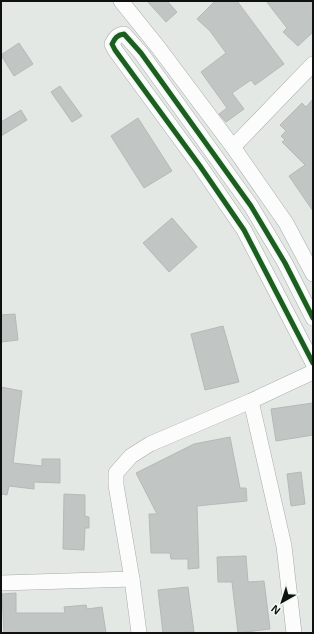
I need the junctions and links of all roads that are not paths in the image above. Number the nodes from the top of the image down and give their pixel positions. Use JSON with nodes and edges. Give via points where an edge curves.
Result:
{"nodes":[{"id":1,"x":121,"y":1,"type":"edge"},
{"id":2,"x":313,"y":64,"type":"edge"},
{"id":3,"x":233,"y":147,"type":"junction"},
{"id":4,"x":313,"y":274,"type":"edge"},
{"id":5,"x":313,"y":318,"type":"edge"},
{"id":6,"x":313,"y":363,"type":"edge"},
{"id":7,"x":313,"y":372,"type":"edge"},
{"id":8,"x":250,"y":401,"type":"junction"},
{"id":9,"x":132,"y":579,"type":"junction"},
{"id":10,"x":1,"y":583,"type":"edge"},
{"id":11,"x":139,"y":633,"type":"edge"},
{"id":12,"x":294,"y":633,"type":"edge"}],
"edges":[{"from":1,"to":3,"type":"street"},
{"from":2,"to":3,"type":"street"},
{"from":3,"to":4,"type":"street","via":[[286,223]]},
{"from":5,"to":6,"type":"street","via":[[285,263],[251,206],[141,53],[124,34],[119,35],[112,44],[115,50],[244,230]]},
{"from":7,"to":8,"type":"street"},
{"from":8,"to":9,"type":"street","via":[[150,444],[131,456],[116,473]]},
{"from":8,"to":12,"type":"street","via":[[284,546]]},
{"from":9,"to":10,"type":"street"},
{"from":9,"to":11,"type":"street"}]}
